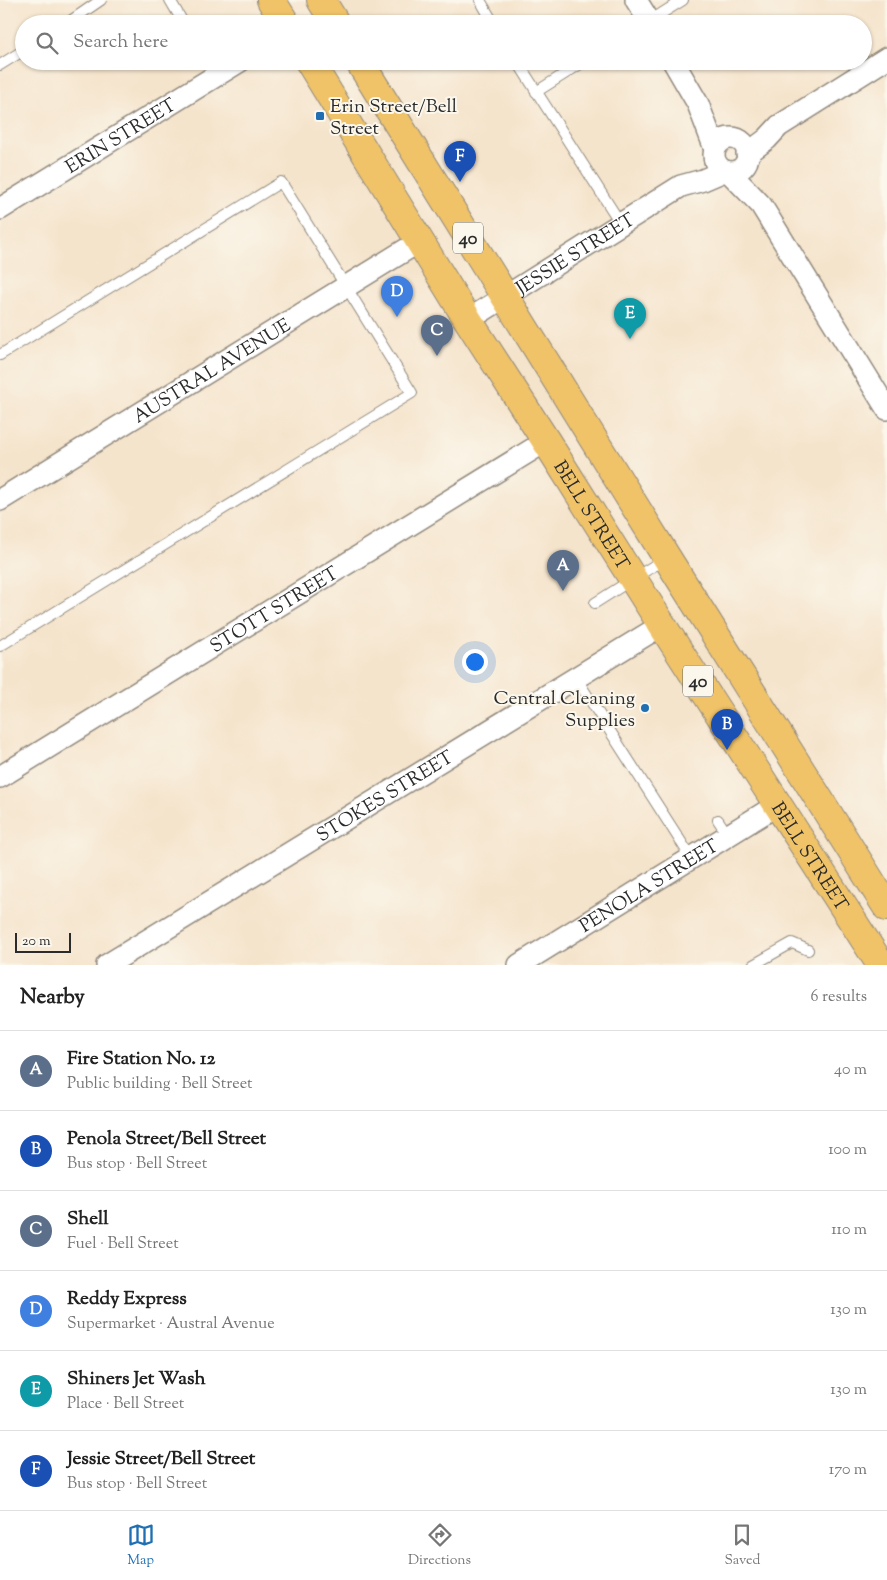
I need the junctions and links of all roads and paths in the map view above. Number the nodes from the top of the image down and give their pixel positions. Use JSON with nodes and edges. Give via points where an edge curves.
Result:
{"nodes":[{"id":1,"x":101,"y":0,"type":"edge"},
{"id":2,"x":170,"y":0,"type":"edge"},
{"id":3,"x":271,"y":0,"type":"edge"},
{"id":4,"x":321,"y":0,"type":"edge"},
{"id":5,"x":480,"y":0,"type":"edge"},
{"id":6,"x":636,"y":0,"type":"edge"},
{"id":7,"x":683,"y":0,"type":"edge"},
{"id":8,"x":79,"y":15,"type":"edge"},
{"id":9,"x":179,"y":15,"type":"edge"},
{"id":10,"x":280,"y":15,"type":"edge"},
{"id":11,"x":330,"y":15,"type":"edge"},
{"id":12,"x":489,"y":15,"type":"edge"},
{"id":13,"x":644,"y":15,"type":"edge"},
{"id":14,"x":660,"y":15,"type":"edge"},
{"id":15,"x":15,"y":56,"type":"edge"},
{"id":16,"x":887,"y":58,"type":"edge"},
{"id":17,"x":0,"y":65,"type":"edge"},
{"id":18,"x":872,"y":67,"type":"edge"},
{"id":19,"x":209,"y":70,"type":"edge"},
{"id":20,"x":315,"y":70,"type":"edge"},
{"id":21,"x":365,"y":70,"type":"edge"},
{"id":22,"x":523,"y":70,"type":"edge"},
{"id":23,"x":571,"y":70,"type":"edge"},
{"id":24,"x":678,"y":70,"type":"edge"},
{"id":25,"x":868,"y":70,"type":"edge"},
{"id":26,"x":536,"y":92,"type":"junction"},
{"id":27,"x":730,"y":155,"type":"junction"},
{"id":28,"x":0,"y":209,"type":"edge"},
{"id":29,"x":621,"y":224,"type":"junction"},
{"id":30,"x":420,"y":241,"type":"junction"},
{"id":31,"x":346,"y":286,"type":"junction"},
{"id":32,"x":504,"y":297,"type":"junction"},
{"id":33,"x":468,"y":320,"type":"junction"},
{"id":34,"x":0,"y":355,"type":"edge"},
{"id":35,"x":887,"y":409,"type":"edge"},
{"id":36,"x":546,"y":441,"type":"junction"},
{"id":37,"x":0,"y":500,"type":"edge"},
{"id":38,"x":667,"y":558,"type":"junction"},
{"id":39,"x":633,"y":579,"type":"junction"},
{"id":40,"x":594,"y":603,"type":"dead end"},
{"id":41,"x":662,"y":625,"type":"junction"},
{"id":42,"x":0,"y":646,"type":"edge"},
{"id":43,"x":576,"y":678,"type":"junction"},
{"id":44,"x":0,"y":777,"type":"edge"},
{"id":45,"x":777,"y":805,"type":"junction"},
{"id":46,"x":692,"y":859,"type":"junction"},
{"id":47,"x":887,"y":907,"type":"edge"},
{"id":48,"x":808,"y":950,"type":"dead end"},
{"id":49,"x":108,"y":965,"type":"edge"},
{"id":50,"x":519,"y":965,"type":"edge"},
{"id":51,"x":753,"y":965,"type":"edge"},
{"id":52,"x":882,"y":965,"type":"edge"}],
"edges":[{"from":1,"to":8,"type":"lane"},
{"from":2,"to":9,"type":"lane"},
{"from":3,"to":10,"type":"highway"},
{"from":4,"to":11,"type":"highway"},
{"from":5,"to":12,"type":"lane"},
{"from":6,"to":13,"type":"street"},
{"from":7,"to":14,"type":"lane"},
{"from":15,"to":17,"type":"lane"},
{"from":16,"to":18,"type":"street","name":"JESSIE STREET"},
{"from":19,"to":28,"type":"street","name":"ERIN STREET"},
{"from":20,"to":30,"type":"highway","name":"BELL STREET","number":"40"},
{"from":21,"to":32,"type":"highway","name":"BELL STREET","number":"40"},
{"from":22,"to":26,"type":"lane"},
{"from":23,"to":26,"type":"lane"},
{"from":24,"to":27,"type":"street"},
{"from":25,"to":27,"type":"street","name":"JESSIE STREET","via":[[779,126],[767,139]]},
{"from":26,"to":29,"type":"lane"},
{"from":27,"to":29,"type":"street","name":"JESSIE STREET","via":[[703,180],[681,186]]},
{"from":27,"to":35,"type":"street"},
{"from":29,"to":32,"type":"street","name":"JESSIE STREET"},
{"from":30,"to":31,"type":"street","name":"AUSTRAL AVENUE"},
{"from":30,"to":33,"type":"highway","name":"BELL STREET","number":"40"},
{"from":31,"to":34,"type":"lane","via":[[281,182]]},
{"from":31,"to":37,"type":"street","name":"AUSTRAL AVENUE"},
{"from":31,"to":42,"type":"lane","via":[[412,393]]},
{"from":32,"to":33,"type":"street","name":"JESSIE STREET"},
{"from":32,"to":38,"type":"highway","name":"BELL STREET","number":"40"},
{"from":33,"to":36,"type":"highway","name":"BELL STREET","number":"40"},
{"from":36,"to":39,"type":"highway","name":"BELL STREET","number":"40"},
{"from":36,"to":44,"type":"street","name":"STOTT STREET"},
{"from":38,"to":39,"type":"lane"},
{"from":38,"to":47,"type":"highway","name":"BELL STREET","number":"40"},
{"from":39,"to":40,"type":"lane"},
{"from":39,"to":41,"type":"highway","name":"BELL STREET","number":"40"},
{"from":41,"to":43,"type":"street","name":"STOKES STREET"},
{"from":41,"to":45,"type":"highway","name":"BELL STREET","number":"40"},
{"from":43,"to":46,"type":"lane"},
{"from":43,"to":49,"type":"street","name":"STOKES STREET"},
{"from":45,"to":46,"type":"street","name":"PENOLA STREET","via":[[723,828]]},
{"from":45,"to":52,"type":"highway","name":"BELL STREET","number":"40"},
{"from":46,"to":50,"type":"street","name":"PENOLA STREET"},
{"from":48,"to":51,"type":"lane","via":[[792,943]]}]}
